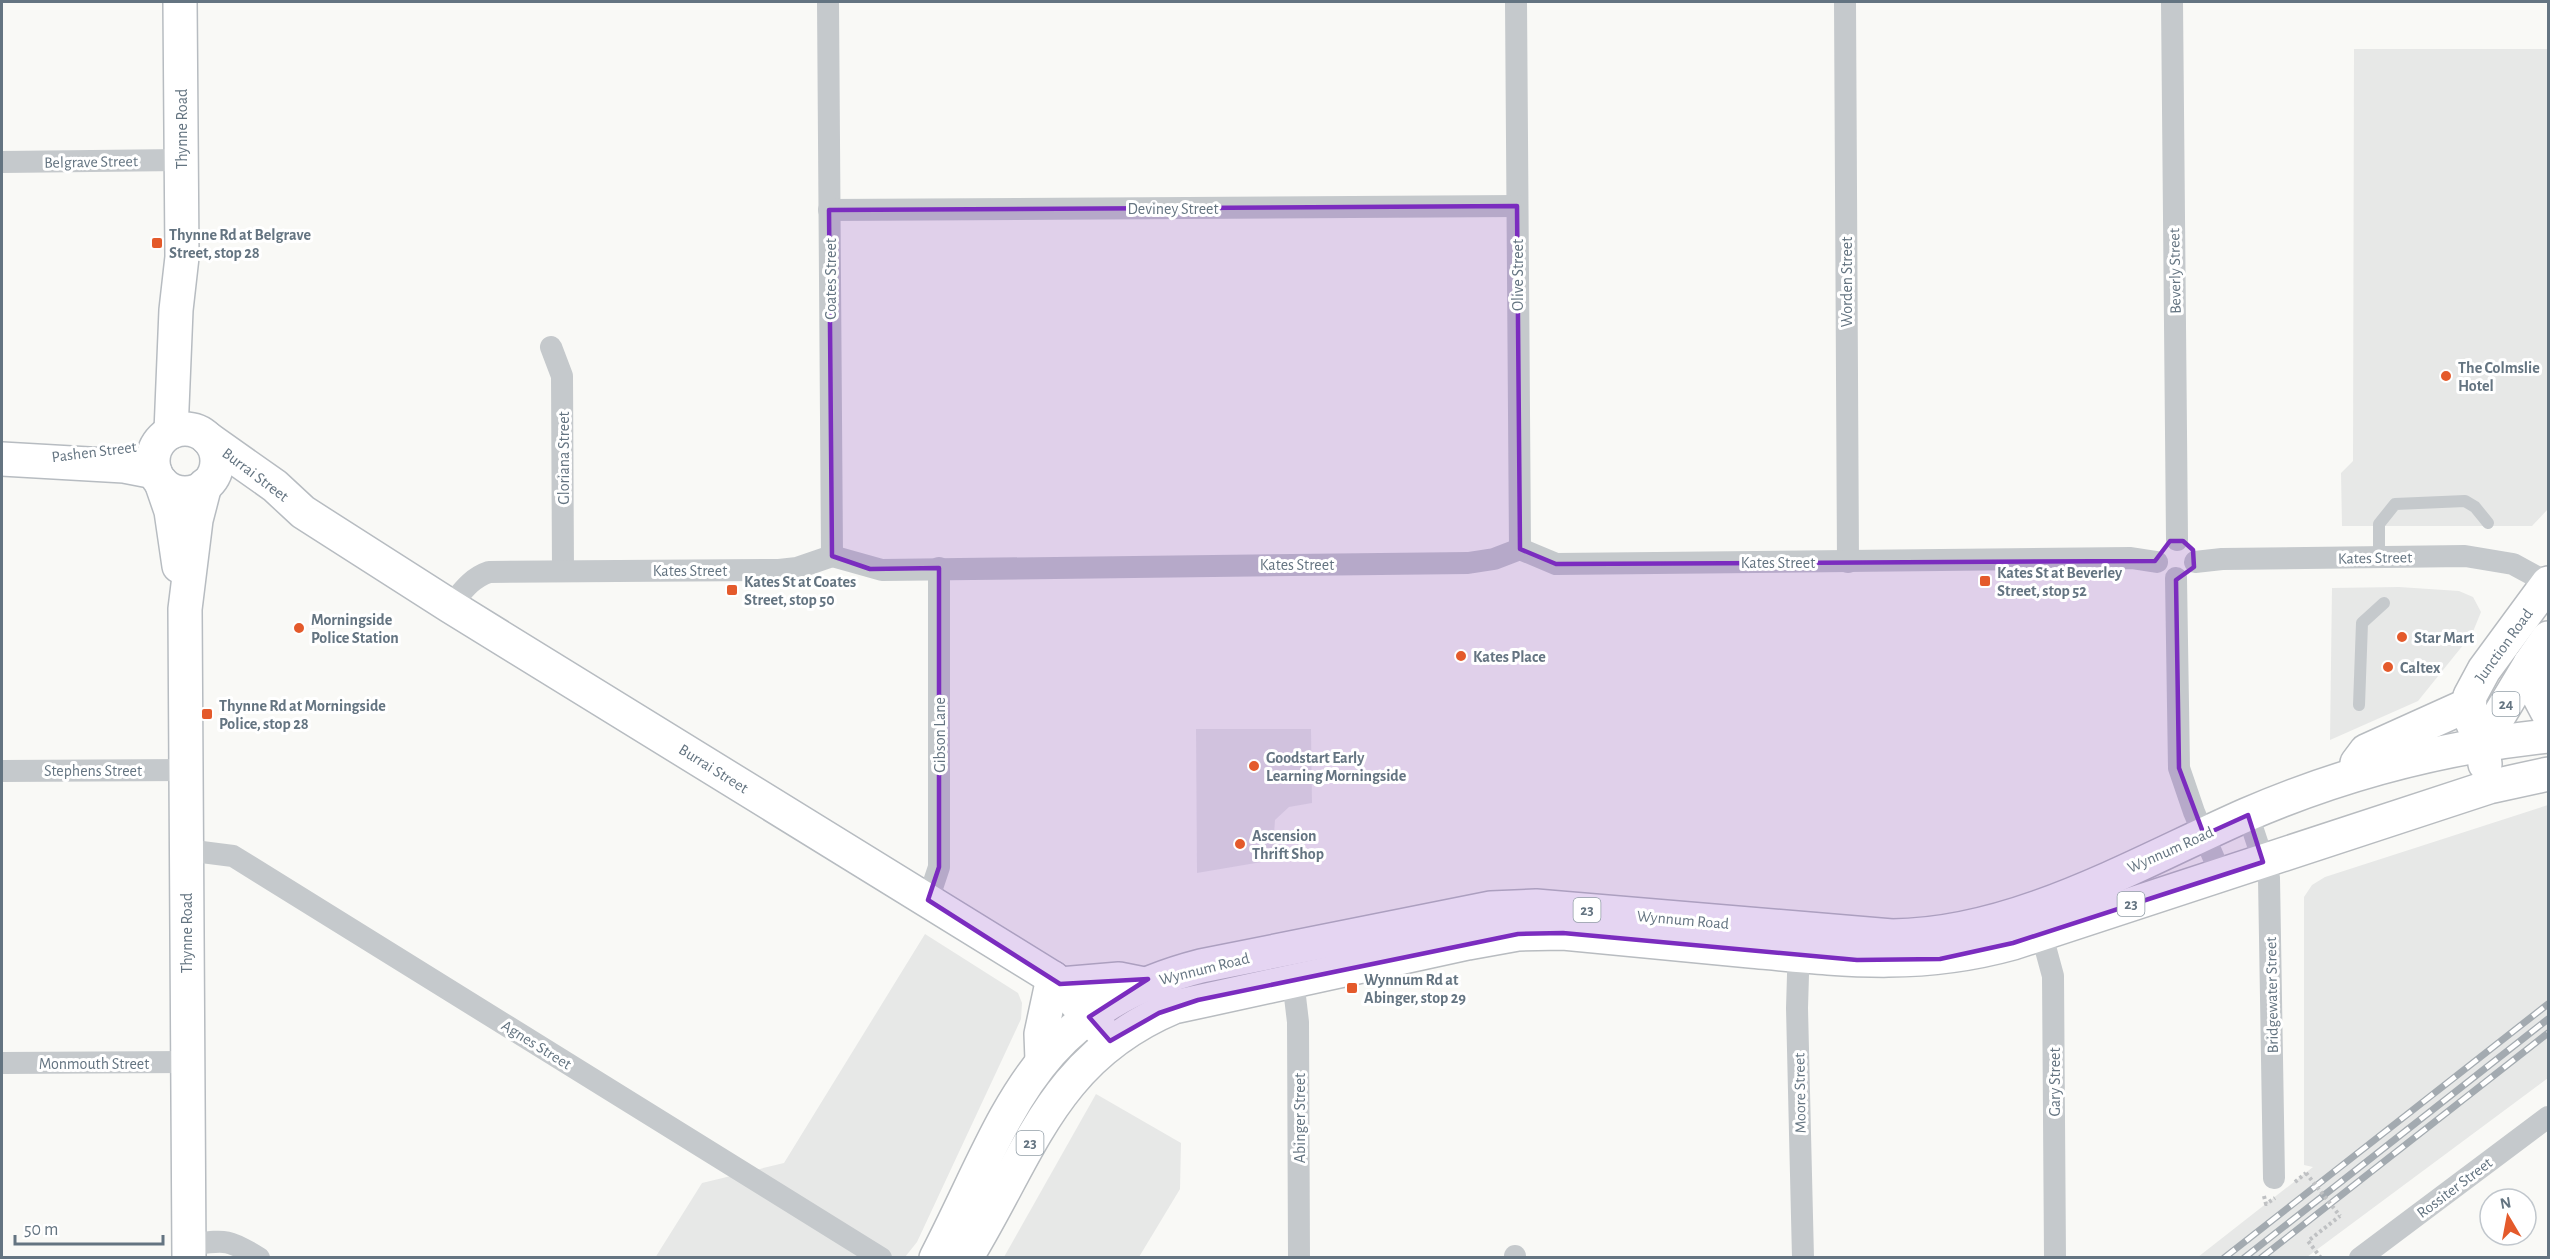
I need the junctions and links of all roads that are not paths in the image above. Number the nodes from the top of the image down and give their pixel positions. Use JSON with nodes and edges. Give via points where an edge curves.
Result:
{"nodes":[{"id":1,"x":180,"y":2,"type":"edge"},
{"id":2,"x":828,"y":2,"type":"edge"},
{"id":3,"x":1516,"y":2,"type":"edge"},
{"id":4,"x":1845,"y":2,"type":"edge"},
{"id":5,"x":2172,"y":2,"type":"edge"},
{"id":6,"x":181,"y":160,"type":"junction"},
{"id":7,"x":2,"y":162,"type":"edge"},
{"id":8,"x":1517,"y":206,"type":"junction"},
{"id":9,"x":829,"y":210,"type":"junction"},
{"id":10,"x":551,"y":347,"type":"dead end"},
{"id":11,"x":184,"y":435,"type":"junction"},
{"id":12,"x":14,"y":459,"type":"edge"},
{"id":13,"x":158,"y":477,"type":"junction"},
{"id":14,"x":208,"y":482,"type":"junction"},
{"id":15,"x":303,"y":512,"type":"junction"},
{"id":16,"x":2488,"y":523,"type":"dead end"},
{"id":17,"x":2177,"y":540,"type":"junction"},
{"id":18,"x":1520,"y":549,"type":"junction"},
{"id":19,"x":832,"y":556,"type":"junction"},
{"id":20,"x":2379,"y":556,"type":"junction"},
{"id":21,"x":1848,"y":562,"type":"junction"},
{"id":22,"x":2157,"y":562,"type":"junction"},
{"id":23,"x":2195,"y":562,"type":"junction"},
{"id":24,"x":939,"y":568,"type":"junction"},
{"id":25,"x":563,"y":571,"type":"junction"},
{"id":26,"x":2176,"y":578,"type":"junction"},
{"id":27,"x":2548,"y":583,"type":"edge"},
{"id":28,"x":2384,"y":603,"type":"dead end"},
{"id":29,"x":450,"y":606,"type":"junction"},
{"id":30,"x":185,"y":609,"type":"junction"},
{"id":31,"x":2548,"y":638,"type":"edge"},
{"id":32,"x":2530,"y":664,"type":"junction"},
{"id":33,"x":2359,"y":705,"type":"dead end"},
{"id":34,"x":2468,"y":705,"type":"junction"},
{"id":35,"x":2548,"y":713,"type":"edge"},
{"id":36,"x":2548,"y":736,"type":"edge"},
{"id":37,"x":2482,"y":744,"type":"junction"},
{"id":38,"x":185,"y":770,"type":"junction"},
{"id":39,"x":2,"y":771,"type":"edge"},
{"id":40,"x":2548,"y":774,"type":"edge"},
{"id":41,"x":2346,"y":777,"type":"junction"},
{"id":42,"x":2489,"y":787,"type":"junction"},
{"id":43,"x":2248,"y":815,"type":"junction"},
{"id":44,"x":2204,"y":835,"type":"junction"},
{"id":45,"x":186,"y":850,"type":"junction"},
{"id":46,"x":2263,"y":862,"type":"junction"},
{"id":47,"x":2221,"y":875,"type":"junction"},
{"id":48,"x":928,"y":900,"type":"junction"},
{"id":49,"x":2038,"y":921,"type":"junction"},
{"id":50,"x":1799,"y":942,"type":"junction"},
{"id":51,"x":1293,"y":980,"type":"junction"},
{"id":52,"x":1056,"y":981,"type":"junction"},
{"id":53,"x":1144,"y":984,"type":"junction"},
{"id":54,"x":1089,"y":1017,"type":"junction"},
{"id":55,"x":1110,"y":1041,"type":"junction"},
{"id":56,"x":1042,"y":1060,"type":"junction"},
{"id":57,"x":186,"y":1062,"type":"junction"},
{"id":58,"x":2,"y":1063,"type":"edge"},
{"id":59,"x":2548,"y":1117,"type":"edge"},
{"id":60,"x":2274,"y":1178,"type":"dead end"},
{"id":61,"x":189,"y":1251,"type":"edge"},
{"id":62,"x":259,"y":1257,"type":"edge"},
{"id":63,"x":881,"y":1257,"type":"edge"},
{"id":64,"x":936,"y":1257,"type":"edge"},
{"id":65,"x":966,"y":1257,"type":"edge"},
{"id":66,"x":1299,"y":1257,"type":"edge"},
{"id":67,"x":1803,"y":1257,"type":"edge"},
{"id":68,"x":2055,"y":1257,"type":"edge"},
{"id":69,"x":2360,"y":1257,"type":"edge"}],
"edges":[{"from":1,"to":6,"type":"main road","name":"Thynne Road"},
{"from":2,"to":9,"type":"street","name":"Coates Street"},
{"from":3,"to":8,"type":"street","name":"Olive Street"},
{"from":4,"to":21,"type":"street","name":"Worden Street"},
{"from":5,"to":17,"type":"street","name":"Beverly Street"},
{"from":6,"to":7,"type":"street","name":"Belgrave Street"},
{"from":6,"to":11,"type":"main road","name":"Thynne Road","via":[[182,257],[189,311],[191,394]]},
{"from":8,"to":9,"type":"street","name":"Deviney Street"},
{"from":8,"to":18,"type":"street","name":"Olive Street"},
{"from":9,"to":19,"type":"street","name":"Coates Street"},
{"from":10,"to":25,"type":"street","name":"Gloriana Street","via":[[562,376]]},
{"from":11,"to":12,"type":"main road","name":"Pashen Street","via":[[136,447]]},
{"from":11,"to":13,"type":"main road","via":[[153,456]]},
{"from":11,"to":14,"type":"main road","via":[[216,457]]},
{"from":11,"to":15,"type":"main road","name":"Burrai Street","via":[[275,486]]},
{"from":12,"to":13,"type":"main road","name":"Pashen Street","via":[[124,466]]},
{"from":13,"to":14,"type":"main road","via":[[178,492],[197,490]]},
{"from":13,"to":30,"type":"main road","name":"Thynne Road","via":[[171,512]]},
{"from":14,"to":15,"type":"main road","name":"Burrai Street","via":[[249,489]]},
{"from":14,"to":30,"type":"main road","name":"Thynne Road","via":[[196,520]]},
{"from":15,"to":29,"type":"main road","name":"Burrai Street"},
{"from":16,"to":20,"type":"lane","via":[[2465,501],[2395,504],[2379,524]]},
{"from":17,"to":22,"type":"street","via":[[2164,544]]},
{"from":17,"to":23,"type":"street","via":[[2189,544]]},
{"from":18,"to":21,"type":"street","name":"Kates Street","via":[[1556,564]]},
{"from":18,"to":24,"type":"street","name":"Kates Street","via":[[1468,563]]},
{"from":19,"to":24,"type":"street","name":"Kates Street","via":[[870,569]]},
{"from":19,"to":25,"type":"street","name":"Kates Street","via":[[778,570]]},
{"from":20,"to":23,"type":"street","name":"Kates Street"},
{"from":20,"to":27,"type":"street","name":"Kates Street","via":[[2485,558],[2524,568]]},
{"from":21,"to":22,"type":"street","name":"Kates Street","via":[[2131,558]]},
{"from":22,"to":26,"type":"street","via":[[2165,575]]},
{"from":23,"to":26,"type":"street","via":[[2186,575]]},
{"from":24,"to":48,"type":"street","name":"Gibson Lane","via":[[939,867]]},
{"from":25,"to":29,"type":"street","name":"Kates Street","via":[[479,576]]},
{"from":26,"to":44,"type":"street","via":[[2179,768]]},
{"from":27,"to":34,"type":"main road","name":"Junction Road","number":"24","via":[[2474,685]]},
{"from":28,"to":33,"type":"lane","via":[[2362,623]]},
{"from":29,"to":48,"type":"main road","name":"Burrai Street"},
{"from":30,"to":38,"type":"main road","name":"Thynne Road"},
{"from":31,"to":32,"type":"main road","name":"Junction Road","number":"24"},
{"from":32,"to":35,"type":"main road"},
{"from":32,"to":37,"type":"main road","name":"Junction Road","number":"24"},
{"from":34,"to":37,"type":"main road","number":"24","via":[[2471,725]]},
{"from":34,"to":41,"type":"main road","via":[[2366,751]]},
{"from":36,"to":37,"type":"main road","name":"Wynnum Road","number":"23"},
{"from":37,"to":41,"type":"main road","name":"Wynnum Road","number":"23","via":[[2415,757]]},
{"from":37,"to":42,"type":"main road","number":"24"},
{"from":38,"to":39,"type":"street","name":"Stephens Street"},
{"from":38,"to":45,"type":"main road","name":"Thynne Road"},
{"from":40,"to":42,"type":"main road","name":"Wynnum Road","number":"23"},
{"from":41,"to":43,"type":"main road","name":"Wynnum Road","number":"23"},
{"from":42,"to":46,"type":"main road","name":"Wynnum Road","number":"23"},
{"from":43,"to":44,"type":"main road","name":"Wynnum Road","number":"23"},
{"from":43,"to":46,"type":"street","name":"Bridgewater Street"},
{"from":44,"to":47,"type":"street"},
{"from":44,"to":49,"type":"main road","name":"Wynnum Road","number":"23"},
{"from":45,"to":57,"type":"main road","name":"Thynne Road"},
{"from":45,"to":63,"type":"street","name":"Agnes Street","via":[[233,856]]},
{"from":46,"to":47,"type":"main road","name":"Wynnum Road","number":"23"},
{"from":46,"to":60,"type":"street","name":"Bridgewater Street","via":[[2269,878]]},
{"from":47,"to":49,"type":"main road","name":"Wynnum Road","number":"23"},
{"from":48,"to":52,"type":"main road","name":"Burrai Street"},
{"from":49,"to":50,"type":"main road","name":"Wynnum Road","number":"23","via":[[1994,922],[1935,934]]},
{"from":49,"to":68,"type":"street","name":"Gary Street","via":[[2053,976]]},
{"from":50,"to":51,"type":"main road","name":"Wynnum Road","number":"23","via":[[1518,934]]},
{"from":50,"to":53,"type":"main road","name":"Wynnum Road","number":"23","via":[[1536,906],[1491,908],[1201,966]]},
{"from":50,"to":67,"type":"street","name":"Moore Street"},
{"from":51,"to":55,"type":"main road","name":"Wynnum Road","number":"23","via":[[1174,1007]]},
{"from":51,"to":66,"type":"street","name":"Abinger Street","via":[[1298,1022]]},
{"from":52,"to":53,"type":"main road","via":[[1119,979]]},
{"from":52,"to":54,"type":"main road","name":"Burrai Street"},
{"from":52,"to":56,"type":"main road","via":[[1041,1034]]},
{"from":53,"to":54,"type":"main road","name":"Wynnum Road","number":"23"},
{"from":54,"to":55,"type":"main road","name":"Burrai Street"},
{"from":54,"to":56,"type":"main road","name":"Wynnum Road","number":"23"},
{"from":55,"to":65,"type":"main road","name":"Wynnum Road","number":"23","via":[[1078,1071],[1053,1104]]},
{"from":56,"to":64,"type":"main road","name":"Wynnum Road","number":"23","via":[[1014,1100]]},
{"from":57,"to":58,"type":"street","name":"Monmouth Street"},
{"from":57,"to":61,"type":"main road","name":"Thynne Road"},
{"from":59,"to":69,"type":"street","name":"Rossiter Street"},
{"from":61,"to":62,"type":"street","via":[[224,1240]]}]}
